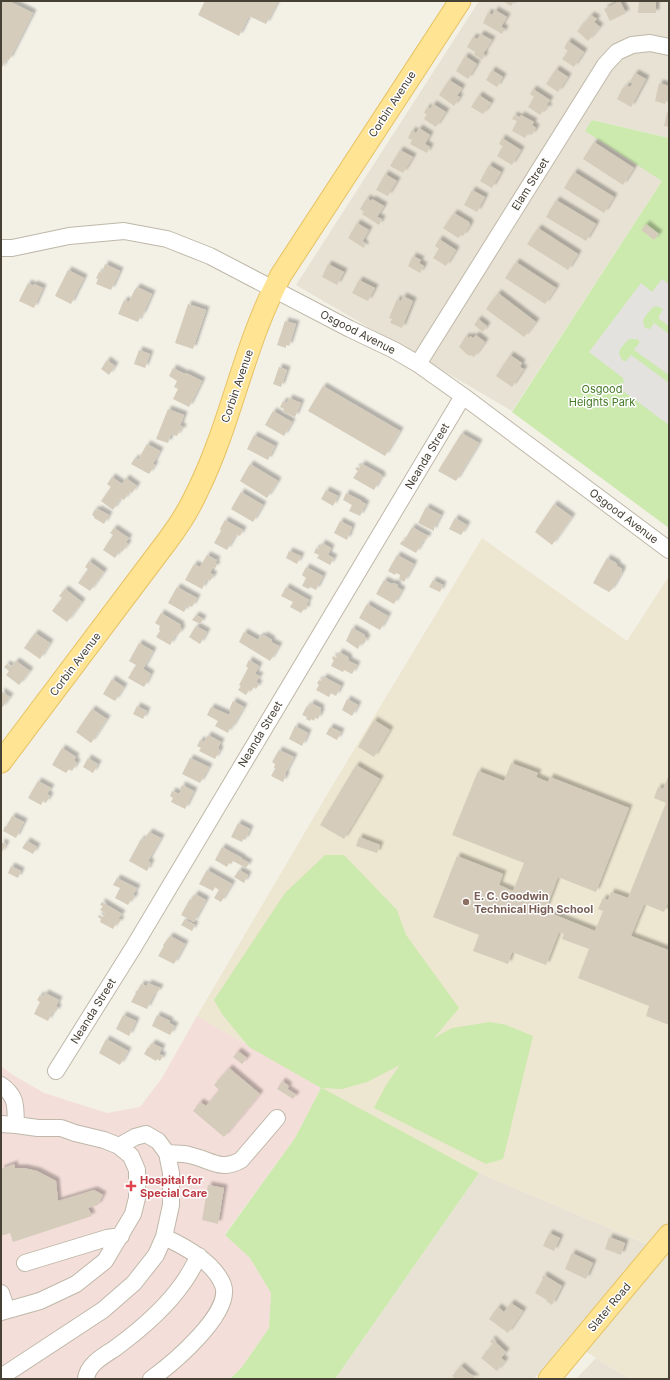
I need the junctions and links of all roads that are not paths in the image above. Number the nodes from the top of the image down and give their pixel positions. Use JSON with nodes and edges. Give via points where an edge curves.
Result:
{"nodes":[{"id":1,"x":460,"y":1,"type":"edge"},
{"id":2,"x":669,"y":48,"type":"edge"},
{"id":3,"x":1,"y":248,"type":"edge"},
{"id":4,"x":274,"y":289,"type":"junction"},
{"id":5,"x":418,"y":364,"type":"junction"},
{"id":6,"x":463,"y":396,"type":"junction"},
{"id":7,"x":669,"y":550,"type":"edge"},
{"id":8,"x":1,"y":762,"type":"edge"},
{"id":9,"x":56,"y":1071,"type":"dead end"},
{"id":10,"x":1,"y":1085,"type":"edge"},
{"id":11,"x":277,"y":1118,"type":"dead end"},
{"id":12,"x":9,"y":1124,"type":"edge"},
{"id":13,"x":119,"y":1146,"type":"junction"},
{"id":14,"x":167,"y":1153,"type":"junction"},
{"id":15,"x":121,"y":1236,"type":"junction"},
{"id":16,"x":164,"y":1236,"type":"junction"},
{"id":17,"x":669,"y":1236,"type":"edge"},
{"id":18,"x":199,"y":1256,"type":"junction"},
{"id":19,"x":25,"y":1263,"type":"dead end"},
{"id":20,"x":1,"y":1293,"type":"edge"},
{"id":21,"x":4,"y":1311,"type":"edge"},
{"id":22,"x":1,"y":1377,"type":"edge"},
{"id":23,"x":86,"y":1379,"type":"edge"},
{"id":24,"x":151,"y":1379,"type":"edge"},
{"id":25,"x":549,"y":1379,"type":"edge"}],
"edges":[{"from":1,"to":4,"type":"main road","name":"Corbin Avenue"},
{"from":2,"to":5,"type":"street","name":"Elam Street","via":[[650,43],[632,45],[617,52],[605,65]]},
{"from":3,"to":4,"type":"street","name":"Osgood Avenue","via":[[69,236],[124,231],[167,239],[210,256]]},
{"from":4,"to":5,"type":"street","name":"Osgood Avenue"},
{"from":4,"to":8,"type":"main road","name":"Corbin Avenue","via":[[261,317],[206,472],[190,507]]},
{"from":5,"to":6,"type":"street","name":"Osgood Avenue"},
{"from":6,"to":7,"type":"street","name":"Osgood Avenue"},
{"from":6,"to":9,"type":"street","name":"Neanda Street","via":[[133,948]]},
{"from":10,"to":12,"type":"street","via":[[15,1100]]},
{"from":11,"to":14,"type":"street","via":[[235,1164],[217,1165],[189,1154]]},
{"from":12,"to":13,"type":"street","via":[[61,1128]]},
{"from":13,"to":14,"type":"street","via":[[146,1134],[158,1141]]},
{"from":13,"to":15,"type":"street","via":[[131,1156],[137,1170],[138,1184],[133,1214]]},
{"from":14,"to":16,"type":"street","via":[[171,1174],[171,1204]]},
{"from":15,"to":19,"type":"street"},
{"from":15,"to":21,"type":"street","via":[[105,1262],[76,1284],[40,1301]]},
{"from":16,"to":18,"type":"street"},
{"from":16,"to":22,"type":"street","via":[[156,1254],[134,1283],[103,1310]]},
{"from":17,"to":25,"type":"main road","name":"Slater Road"},
{"from":18,"to":23,"type":"street","via":[[183,1283],[161,1310],[95,1363],[86,1373]]},
{"from":18,"to":24,"type":"street","via":[[216,1272],[223,1286],[223,1300],[208,1326]]},
{"from":20,"to":21,"type":"street"}]}
